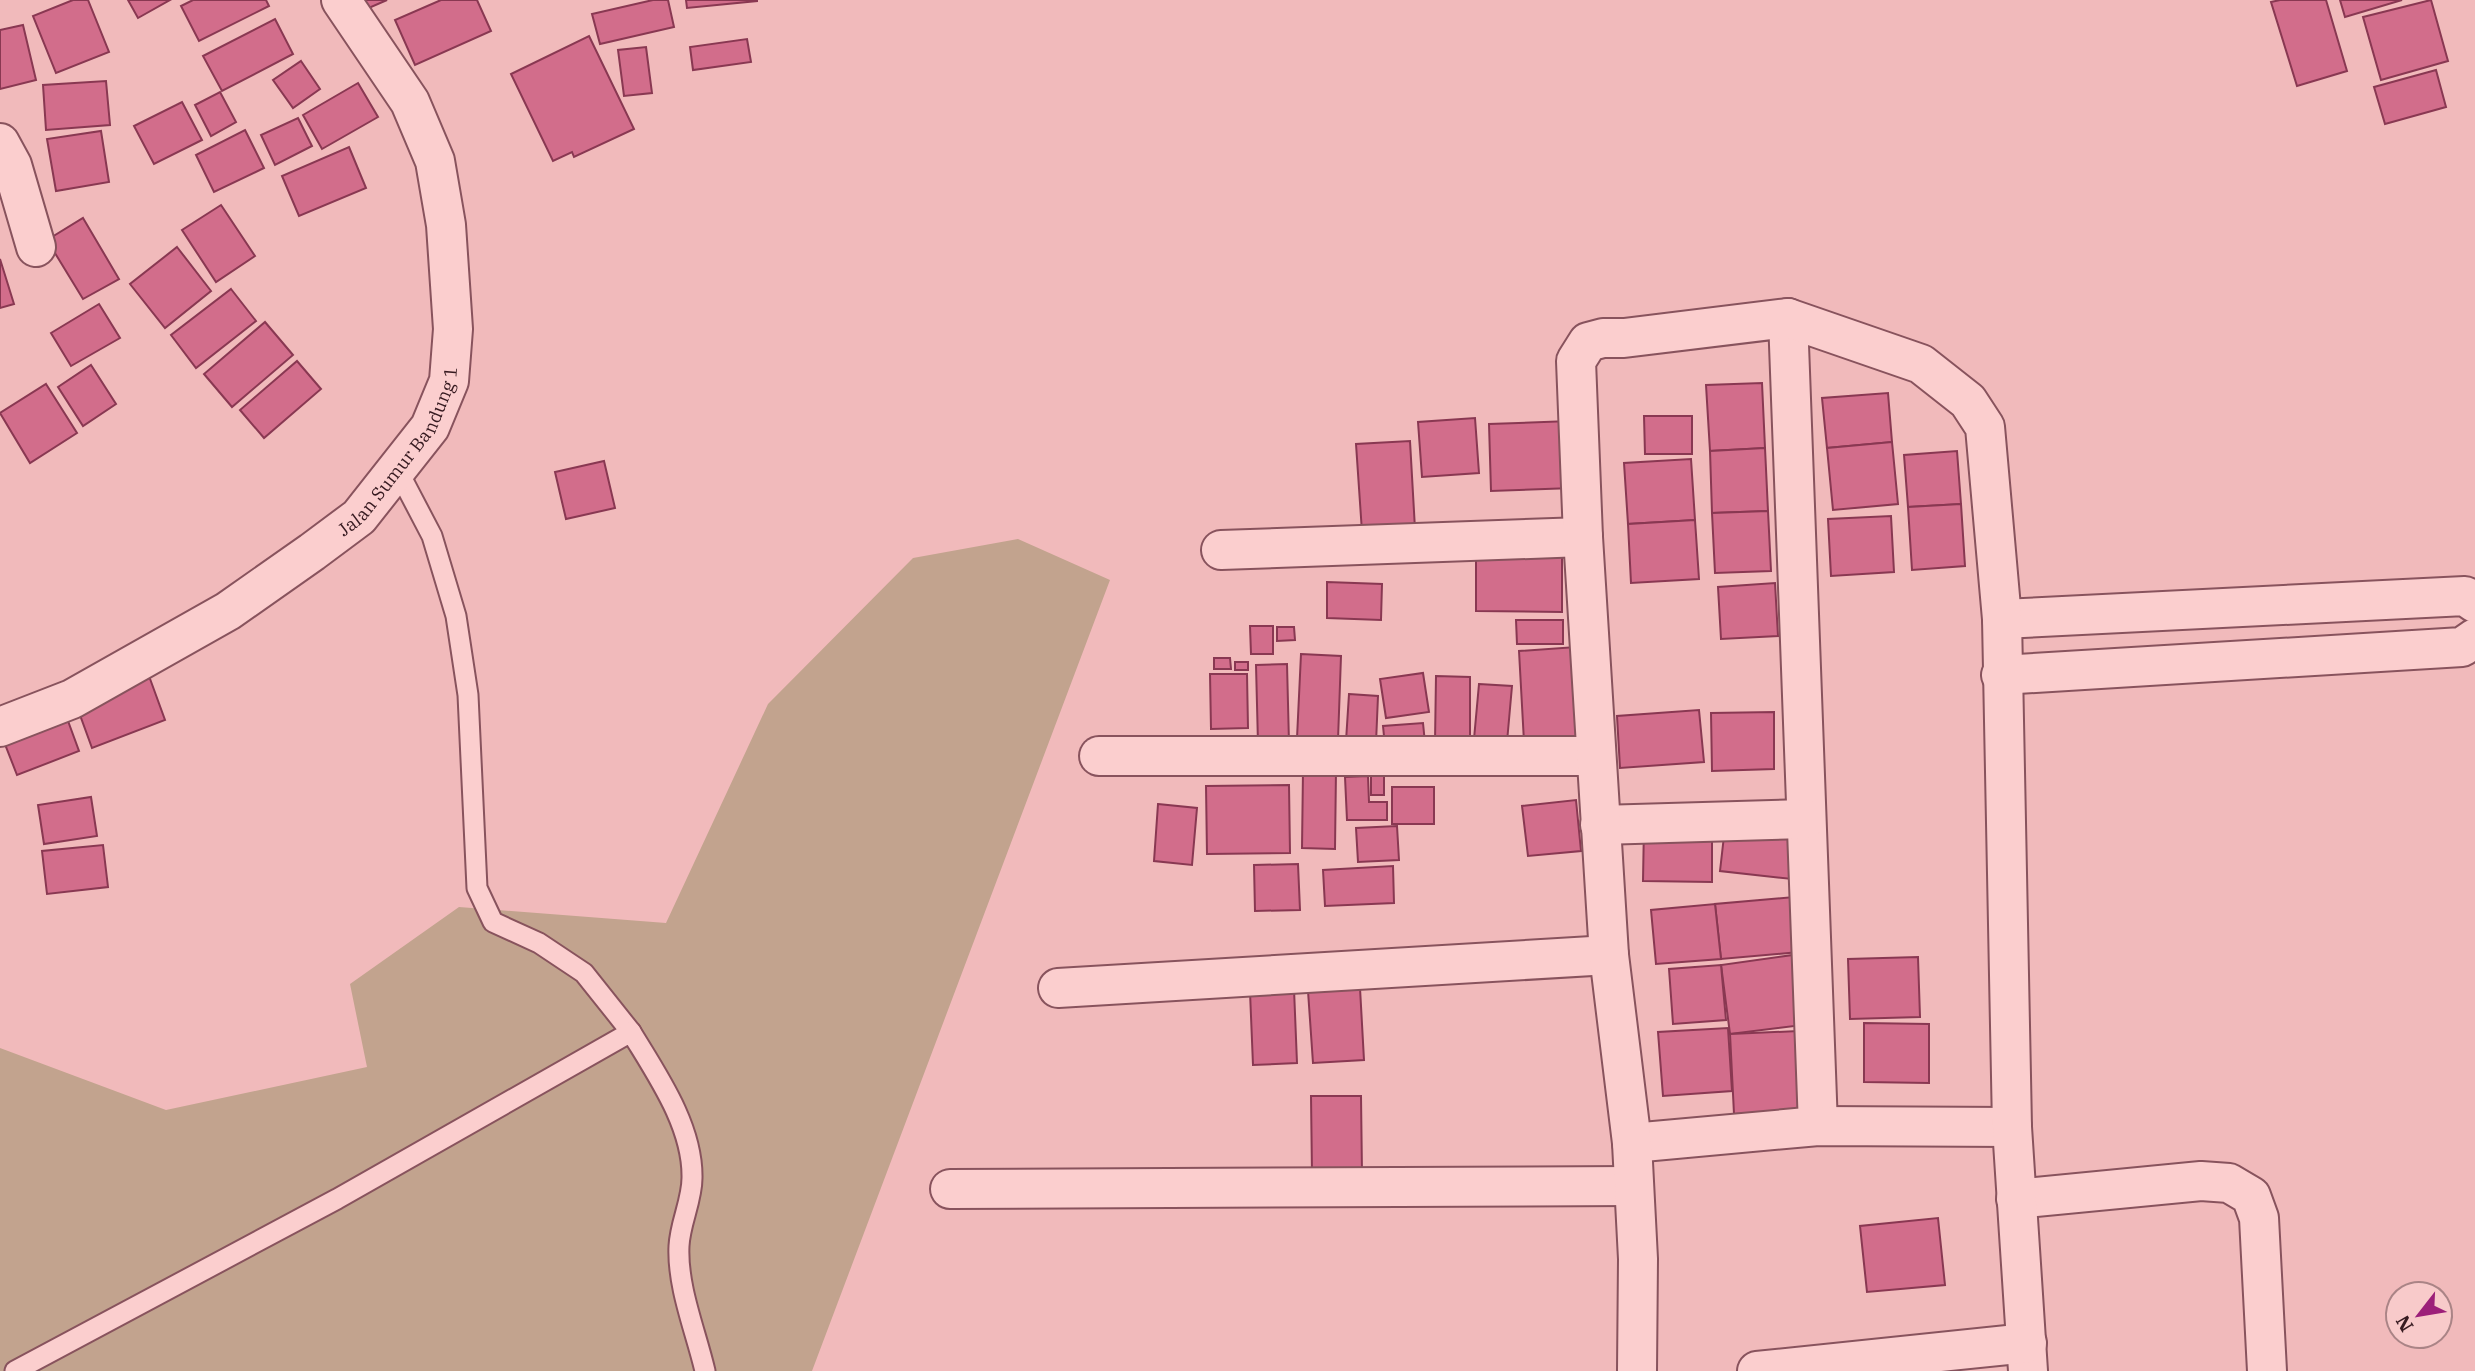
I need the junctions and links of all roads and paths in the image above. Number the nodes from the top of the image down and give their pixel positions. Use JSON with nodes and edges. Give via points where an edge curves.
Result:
{"nodes":[{"id":1,"x":341,"y":0,"type":"edge"},
{"id":2,"x":0,"y":143,"type":"edge"},
{"id":3,"x":36,"y":247,"type":"dead end"},
{"id":4,"x":1788,"y":318,"type":"junction"},
{"id":5,"x":398,"y":471,"type":"junction"},
{"id":6,"x":1583,"y":537,"type":"junction"},
{"id":7,"x":1221,"y":550,"type":"dead end"},
{"id":8,"x":2475,"y":603,"type":"edge"},
{"id":9,"x":2003,"y":620,"type":"junction"},
{"id":10,"x":2475,"y":638,"type":"edge"},
{"id":11,"x":2001,"y":675,"type":"junction"},
{"id":12,"x":0,"y":727,"type":"edge"},
{"id":13,"x":1099,"y":756,"type":"dead end"},
{"id":14,"x":1595,"y":756,"type":"junction"},
{"id":15,"x":1806,"y":819,"type":"junction"},
{"id":16,"x":1600,"y":825,"type":"junction"},
{"id":17,"x":1609,"y":955,"type":"junction"},
{"id":18,"x":1058,"y":988,"type":"dead end"},
{"id":19,"x":631,"y":1032,"type":"junction"},
{"id":20,"x":1818,"y":1126,"type":"junction"},
{"id":21,"x":2012,"y":1127,"type":"junction"},
{"id":22,"x":1632,"y":1143,"type":"junction"},
{"id":23,"x":1634,"y":1186,"type":"junction"},
{"id":24,"x":950,"y":1189,"type":"dead end"},
{"id":25,"x":2016,"y":1199,"type":"junction"},
{"id":26,"x":2027,"y":1357,"type":"edge"},
{"id":27,"x":1823,"y":1367,"type":"edge"},
{"id":28,"x":15,"y":1371,"type":"edge"},
{"id":29,"x":705,"y":1371,"type":"edge"},
{"id":30,"x":1637,"y":1371,"type":"edge"},
{"id":31,"x":1757,"y":1371,"type":"edge"},
{"id":32,"x":2267,"y":1371,"type":"edge"}],
"edges":[{"from":1,"to":5,"type":"street","name":"Jalan Sumur Bandung 1","via":[[410,102],[435,161],[446,225],[453,329],[449,381],[430,427]]},
{"from":2,"to":3,"type":"street","via":[[12,164]]},
{"from":4,"to":6,"type":"street","via":[[1588,342],[1580,351],[1576,369]]},
{"from":4,"to":9,"type":"street","via":[[1921,364],[1968,401],[1985,427]]},
{"from":4,"to":15,"type":"street"},
{"from":5,"to":12,"type":"street","name":"Jalan Sumur Bandung 1","via":[[359,517],[228,611],[72,699]]},
{"from":5,"to":19,"type":"lane","via":[[432,536],[456,616],[468,695],[477,888],[494,922],[539,943],[584,973]]},
{"from":6,"to":7,"type":"street"},
{"from":6,"to":14,"type":"street"},
{"from":8,"to":9,"type":"street","via":[[2465,596]]},
{"from":9,"to":11,"type":"street"},
{"from":10,"to":11,"type":"street","via":[[2462,648]]},
{"from":11,"to":21,"type":"street"},
{"from":13,"to":14,"type":"street"},
{"from":14,"to":16,"type":"street"},
{"from":15,"to":16,"type":"street"},
{"from":15,"to":20,"type":"street"},
{"from":16,"to":17,"type":"street"},
{"from":17,"to":18,"type":"street"},
{"from":17,"to":22,"type":"street"},
{"from":19,"to":28,"type":"lane","via":[[337,1199]]},
{"from":19,"to":29,"type":"lane","via":[[670,1100],[691,1162],[679,1246]]},
{"from":20,"to":21,"type":"street"},
{"from":20,"to":22,"type":"street"},
{"from":21,"to":25,"type":"street"},
{"from":22,"to":23,"type":"street"},
{"from":23,"to":24,"type":"street"},
{"from":23,"to":30,"type":"street"},
{"from":25,"to":26,"type":"street"},
{"from":25,"to":32,"type":"street","via":[[2201,1181],[2229,1183],[2251,1196],[2259,1218]]},
{"from":26,"to":27,"type":"street"},
{"from":27,"to":31,"type":"street"}]}
